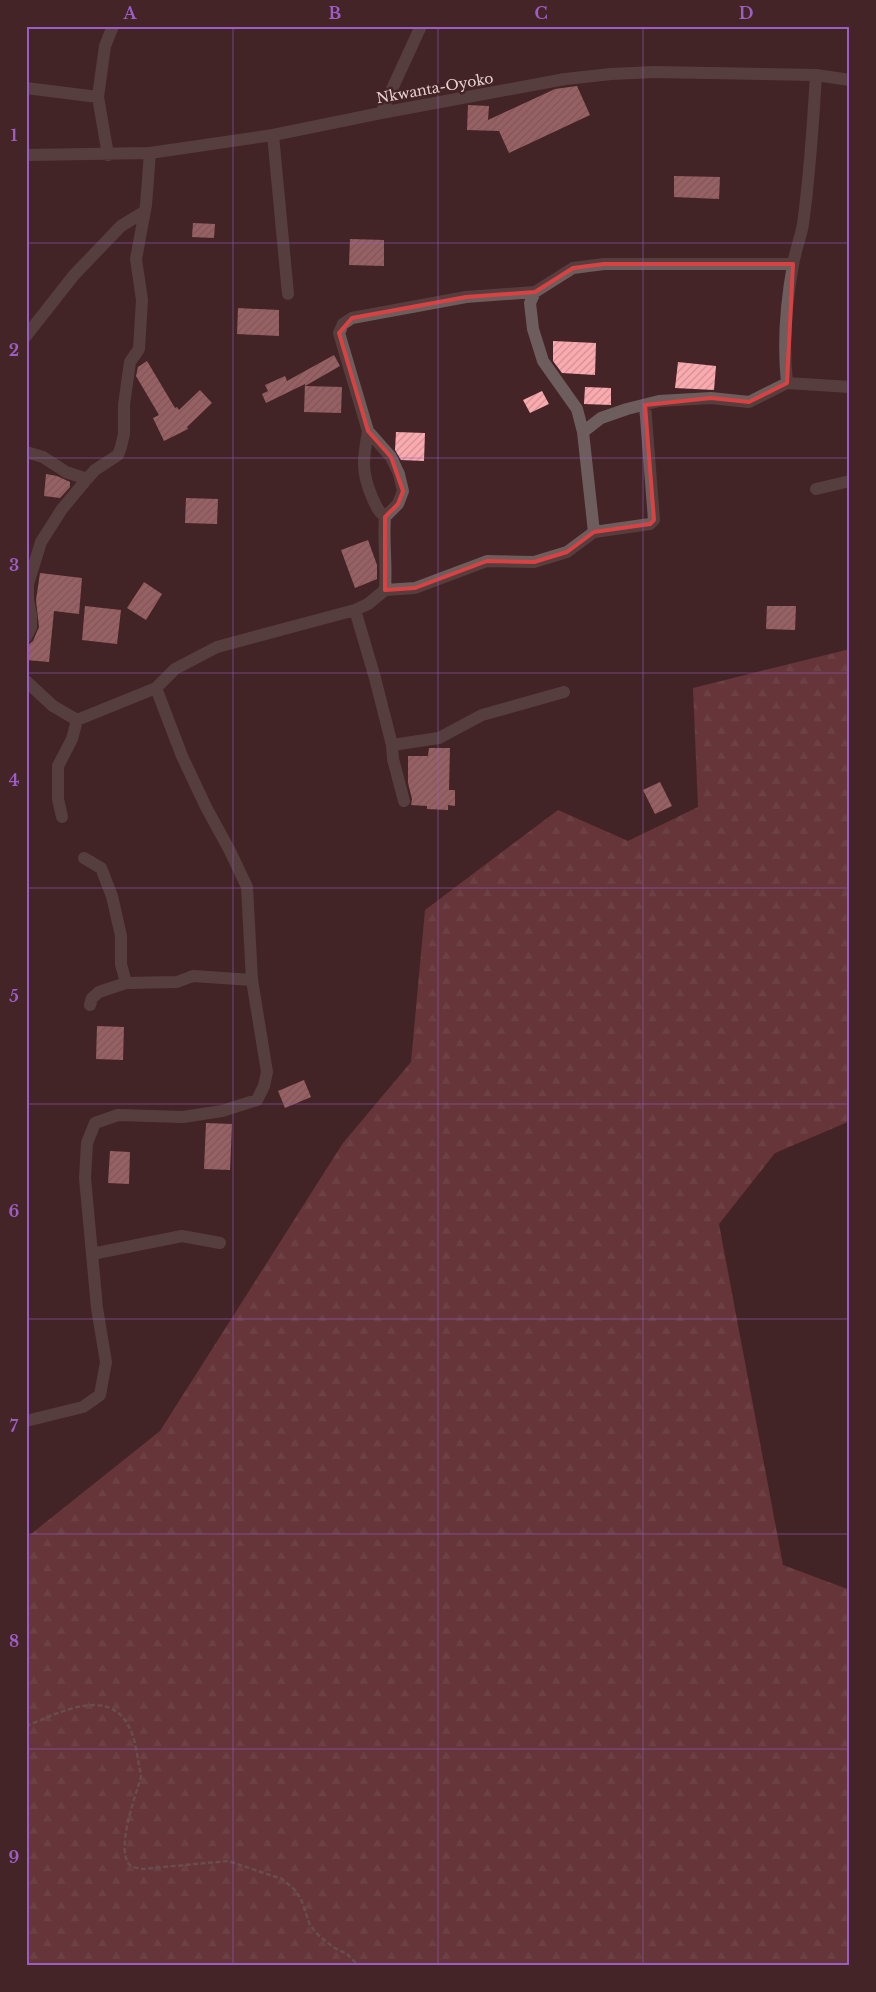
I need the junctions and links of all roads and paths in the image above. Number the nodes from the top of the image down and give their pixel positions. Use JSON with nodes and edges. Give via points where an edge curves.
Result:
{"nodes":[{"id":1,"x":112,"y":26,"type":"edge"},
{"id":2,"x":421,"y":26,"type":"edge"},
{"id":3,"x":816,"y":75,"type":"junction"},
{"id":4,"x":850,"y":80,"type":"edge"},
{"id":5,"x":26,"y":88,"type":"edge"},
{"id":6,"x":98,"y":97,"type":"junction"},
{"id":7,"x":382,"y":113,"type":"junction"},
{"id":8,"x":273,"y":135,"type":"junction"},
{"id":9,"x":150,"y":153,"type":"junction"},
{"id":10,"x":26,"y":155,"type":"edge"},
{"id":11,"x":108,"y":155,"type":"junction"},
{"id":12,"x":144,"y":212,"type":"junction"},
{"id":13,"x":793,"y":264,"type":"junction"},
{"id":14,"x":535,"y":292,"type":"junction"},
{"id":15,"x":288,"y":294,"type":"dead end"},
{"id":16,"x":26,"y":336,"type":"edge"},
{"id":17,"x":787,"y":383,"type":"junction"},
{"id":18,"x":850,"y":387,"type":"edge"},
{"id":19,"x":645,"y":404,"type":"junction"},
{"id":20,"x":368,"y":431,"type":"junction"},
{"id":21,"x":583,"y":432,"type":"junction"},
{"id":22,"x":26,"y":452,"type":"edge"},
{"id":23,"x":87,"y":479,"type":"junction"},
{"id":24,"x":850,"y":481,"type":"edge"},
{"id":25,"x":816,"y":489,"type":"dead end"},
{"id":26,"x":386,"y":516,"type":"junction"},
{"id":27,"x":594,"y":532,"type":"junction"},
{"id":28,"x":385,"y":590,"type":"junction"},
{"id":29,"x":355,"y":610,"type":"junction"},
{"id":30,"x":26,"y":637,"type":"edge"},
{"id":31,"x":26,"y":681,"type":"edge"},
{"id":32,"x":156,"y":688,"type":"junction"},
{"id":33,"x":564,"y":692,"type":"dead end"},
{"id":34,"x":77,"y":720,"type":"junction"},
{"id":35,"x":392,"y":745,"type":"junction"},
{"id":36,"x":404,"y":801,"type":"dead end"},
{"id":37,"x":62,"y":817,"type":"dead end"},
{"id":38,"x":84,"y":858,"type":"dead end"},
{"id":39,"x":252,"y":980,"type":"junction"},
{"id":40,"x":126,"y":982,"type":"junction"},
{"id":41,"x":90,"y":1005,"type":"dead end"},
{"id":42,"x":220,"y":1243,"type":"dead end"},
{"id":43,"x":92,"y":1254,"type":"junction"},
{"id":44,"x":26,"y":1421,"type":"edge"},
{"id":45,"x":26,"y":1726,"type":"edge"},
{"id":46,"x":359,"y":1966,"type":"edge"}],
"edges":[{"from":1,"to":6,"type":"street","via":[[105,46]]},
{"from":2,"to":7,"type":"street"},
{"from":3,"to":4,"type":"street","name":"Nkwanta-Oyoko"},
{"from":3,"to":7,"type":"street","name":"Nkwanta-Oyoko","via":[[611,74],[565,79]]},
{"from":3,"to":13,"type":"street","via":[[810,172]]},
{"from":5,"to":6,"type":"street"},
{"from":6,"to":11,"type":"street"},
{"from":7,"to":8,"type":"street","name":"Nkwanta-Oyoko"},
{"from":8,"to":9,"type":"street","name":"Nkwanta-Oyoko"},
{"from":8,"to":15,"type":"street"},
{"from":9,"to":11,"type":"street","name":"Nkwanta-Oyoko"},
{"from":9,"to":12,"type":"street"},
{"from":10,"to":11,"type":"street","name":"Nkwanta-Oyoko"},
{"from":12,"to":16,"type":"street","via":[[121,226],[74,274]]},
{"from":12,"to":23,"type":"street","via":[[136,259],[142,300],[139,348],[130,362],[124,434],[118,455]]},
{"from":13,"to":14,"type":"street","via":[[604,264],[573,268]]},
{"from":13,"to":17,"type":"street","via":[[787,318]]},
{"from":14,"to":20,"type":"street","via":[[466,297],[352,318],[343,324],[339,333]]},
{"from":14,"to":21,"type":"street","via":[[530,303],[533,330],[543,362],[577,409]]},
{"from":17,"to":18,"type":"street"},
{"from":17,"to":19,"type":"street","via":[[749,402],[711,398]]},
{"from":19,"to":21,"type":"street","via":[[601,418]]},
{"from":19,"to":27,"type":"street","via":[[654,520],[650,524]]},
{"from":20,"to":26,"type":"street","via":[[363,458],[364,480],[378,511]]},
{"from":20,"to":26,"type":"street","via":[[391,457],[403,491],[398,504]]},
{"from":21,"to":27,"type":"street"},
{"from":22,"to":23,"type":"street"},
{"from":23,"to":30,"type":"street","via":[[41,542],[28,584],[31,627]]},
{"from":24,"to":25,"type":"street"},
{"from":26,"to":28,"type":"street"},
{"from":27,"to":28,"type":"street","via":[[567,552],[534,562],[487,561],[415,588]]},
{"from":28,"to":29,"type":"street"},
{"from":29,"to":32,"type":"street","via":[[217,647],[175,669]]},
{"from":29,"to":35,"type":"street"},
{"from":31,"to":34,"type":"street","via":[[53,706]]},
{"from":32,"to":34,"type":"street"},
{"from":32,"to":39,"type":"street","via":[[182,756],[247,887]]},
{"from":33,"to":35,"type":"street","via":[[482,715],[439,738]]},
{"from":34,"to":37,"type":"street","via":[[72,739],[58,766],[58,799]]},
{"from":35,"to":36,"type":"street"},
{"from":38,"to":40,"type":"street","via":[[101,868],[112,896]]},
{"from":39,"to":40,"type":"street","via":[[193,976],[177,982]]},
{"from":39,"to":43,"type":"street","via":[[267,1072],[256,1100],[222,1111],[183,1117],[118,1115],[95,1123],[87,1143],[85,1178]]},
{"from":40,"to":41,"type":"street","via":[[99,992]]},
{"from":42,"to":43,"type":"street","via":[[182,1236]]},
{"from":43,"to":44,"type":"street","via":[[106,1362],[100,1396],[82,1407]]},
{"from":45,"to":46,"type":"path","via":[[82,1705],[108,1708],[120,1714],[131,1730],[140,1770],[125,1834],[128,1864],[142,1869],[228,1861],[282,1878],[301,1899],[316,1933]]}]}
